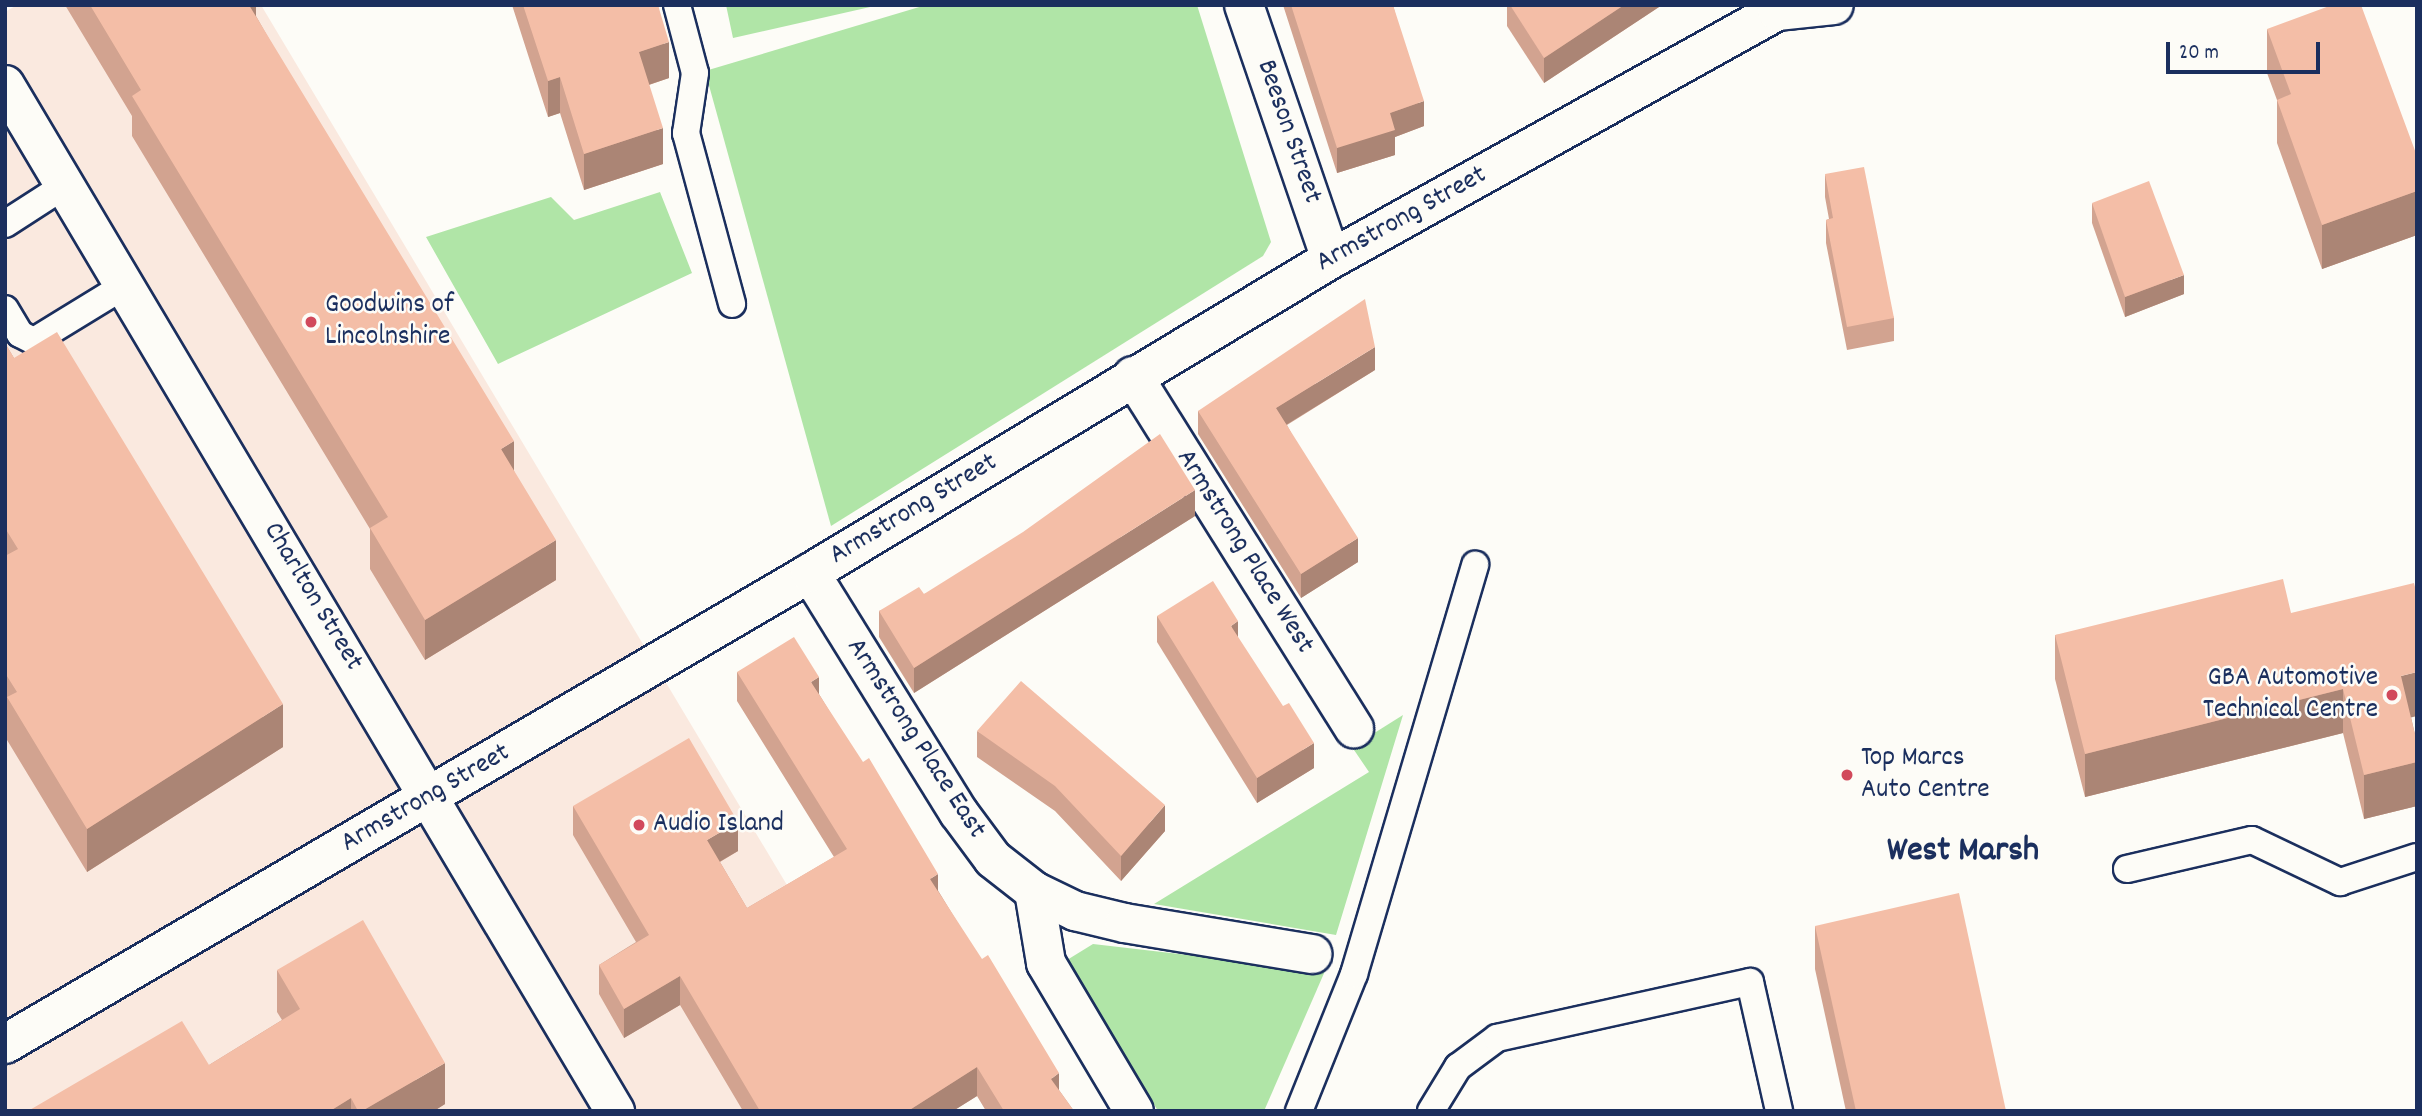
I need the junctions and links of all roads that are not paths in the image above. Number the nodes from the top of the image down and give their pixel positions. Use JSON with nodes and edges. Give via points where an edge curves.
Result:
{"nodes":[{"id":1,"x":677,"y":5,"type":"edge"},
{"id":2,"x":1244,"y":5,"type":"edge"},
{"id":3,"x":1834,"y":5,"type":"edge"},
{"id":4,"x":5,"y":85,"type":"edge"},
{"id":5,"x":67,"y":184,"type":"junction"},
{"id":6,"x":5,"y":224,"type":"edge"},
{"id":7,"x":1331,"y":259,"type":"junction"},
{"id":8,"x":127,"y":284,"type":"junction"},
{"id":9,"x":732,"y":304,"type":"dead end"},
{"id":10,"x":5,"y":309,"type":"edge"},
{"id":11,"x":1133,"y":376,"type":"junction"},
{"id":12,"x":1475,"y":565,"type":"dead end"},
{"id":13,"x":810,"y":573,"type":"junction"},
{"id":14,"x":1354,"y":727,"type":"dead end"},
{"id":15,"x":430,"y":796,"type":"junction"},
{"id":16,"x":2417,"y":857,"type":"edge"},
{"id":17,"x":2127,"y":869,"type":"dead end"},
{"id":18,"x":1034,"y":891,"type":"junction"},
{"id":19,"x":1312,"y":954,"type":"dead end"},
{"id":20,"x":5,"y":1044,"type":"edge"},
{"id":21,"x":615,"y":1111,"type":"edge"},
{"id":22,"x":1134,"y":1111,"type":"edge"},
{"id":23,"x":1299,"y":1111,"type":"edge"},
{"id":24,"x":1431,"y":1111,"type":"edge"},
{"id":25,"x":1779,"y":1111,"type":"edge"}],
"edges":[{"from":1,"to":9,"type":"lane","via":[[695,73],[686,134]]},
{"from":2,"to":7,"type":"street","name":"Beeson Street"},
{"from":3,"to":7,"type":"street","name":"Armstrong Street","via":[[1777,11]]},
{"from":4,"to":5,"type":"street","name":"Charlton Street"},
{"from":5,"to":6,"type":"lane"},
{"from":5,"to":8,"type":"street","name":"Charlton Street"},
{"from":7,"to":11,"type":"street","name":"Armstrong Street"},
{"from":8,"to":10,"type":"lane","via":[[34,341],[20,334]]},
{"from":8,"to":15,"type":"street","name":"Charlton Street"},
{"from":11,"to":13,"type":"street","name":"Armstrong Street"},
{"from":11,"to":14,"type":"street","name":"Armstrong Place West"},
{"from":12,"to":23,"type":"lane","via":[[1354,974]]},
{"from":13,"to":15,"type":"street","name":"Armstrong Street"},
{"from":13,"to":18,"type":"street","name":"Armstrong Place East","via":[[959,813],[993,859]]},
{"from":15,"to":20,"type":"street","name":"Armstrong Street"},
{"from":15,"to":21,"type":"street","name":"Charlton Street"},
{"from":16,"to":17,"type":"lane","via":[[2340,882],[2252,840]]},
{"from":18,"to":19,"type":"street","name":"Armstrong Place East","via":[[1075,911],[1125,923]]},
{"from":18,"to":22,"type":"street","via":[[1046,963]]},
{"from":24,"to":25,"type":"lane","via":[[1458,1067],[1497,1038],[1750,982]]}]}
